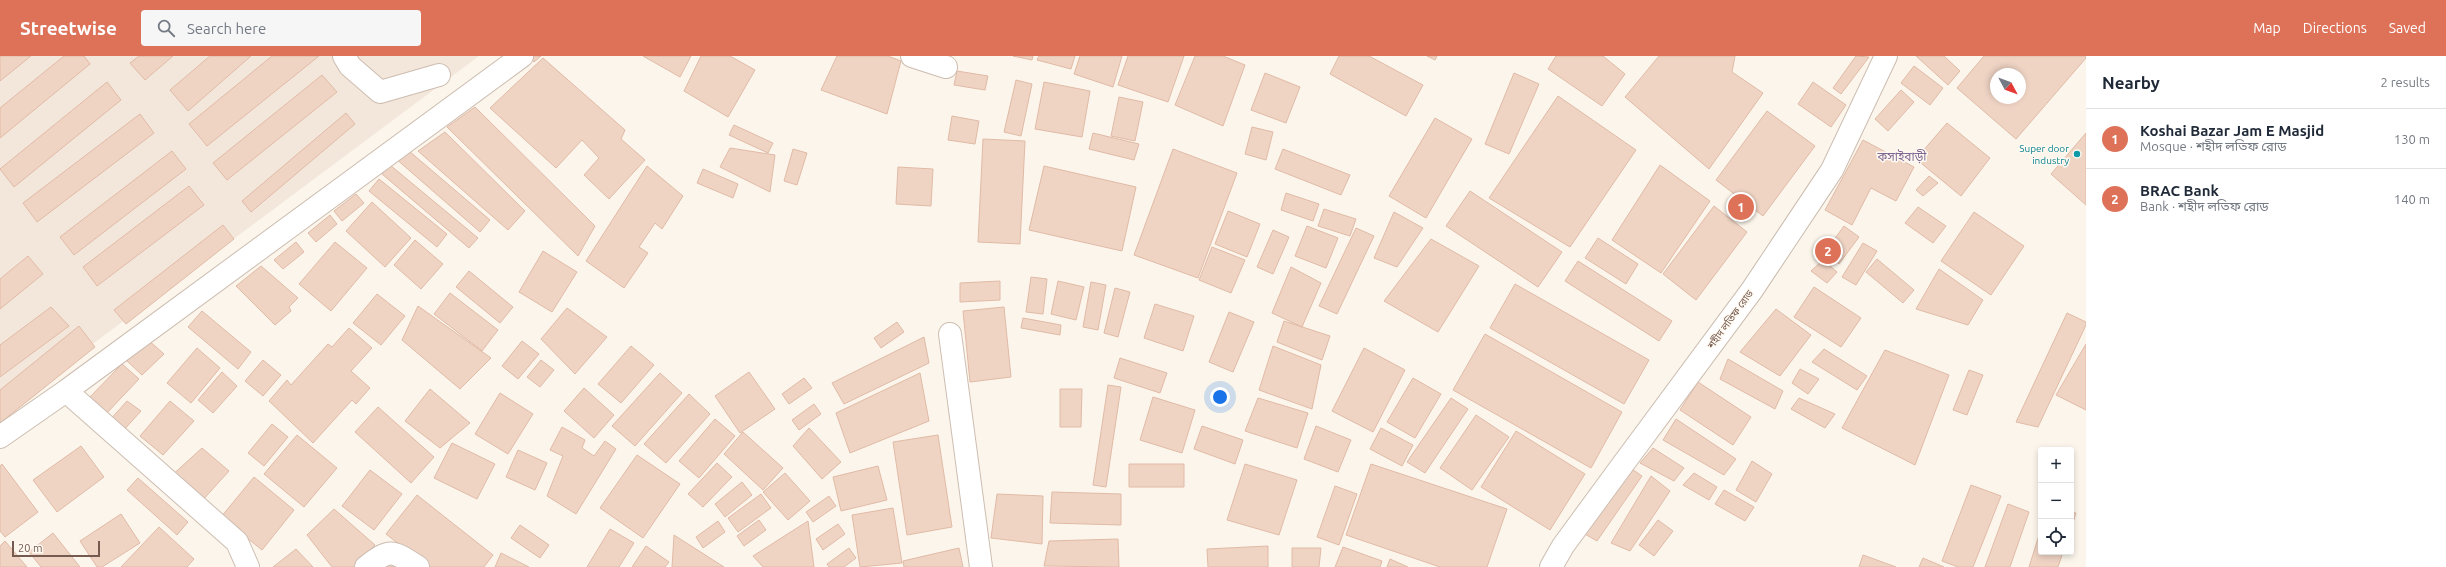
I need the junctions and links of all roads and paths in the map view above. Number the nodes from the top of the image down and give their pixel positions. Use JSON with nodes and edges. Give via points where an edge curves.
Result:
{"nodes":[{"id":1,"x":522,"y":56,"type":"edge"},
{"id":2,"x":912,"y":56,"type":"edge"},
{"id":3,"x":1886,"y":56,"type":"edge"},
{"id":4,"x":351,"y":59,"type":"edge"},
{"id":5,"x":946,"y":67,"type":"dead end"},
{"id":6,"x":440,"y":75,"type":"dead end"},
{"id":7,"x":950,"y":334,"type":"dead end"},
{"id":8,"x":66,"y":391,"type":"junction"},
{"id":9,"x":0,"y":437,"type":"edge"},
{"id":10,"x":248,"y":567,"type":"edge"},
{"id":11,"x":366,"y":567,"type":"edge"},
{"id":12,"x":418,"y":567,"type":"edge"},
{"id":13,"x":981,"y":567,"type":"edge"},
{"id":14,"x":1551,"y":567,"type":"edge"}],
"edges":[{"from":1,"to":8,"type":"street"},
{"from":2,"to":5,"type":"street"},
{"from":3,"to":14,"type":"street","name":"শহীদ লতিফ রোড","via":[[1832,170],[1752,290],[1563,546]]},
{"from":4,"to":6,"type":"street","via":[[380,92]]},
{"from":7,"to":13,"type":"street"},
{"from":8,"to":9,"type":"street"},
{"from":8,"to":10,"type":"street","via":[[237,542]]},
{"from":11,"to":12,"type":"street","via":[[382,554],[393,553]]}]}
